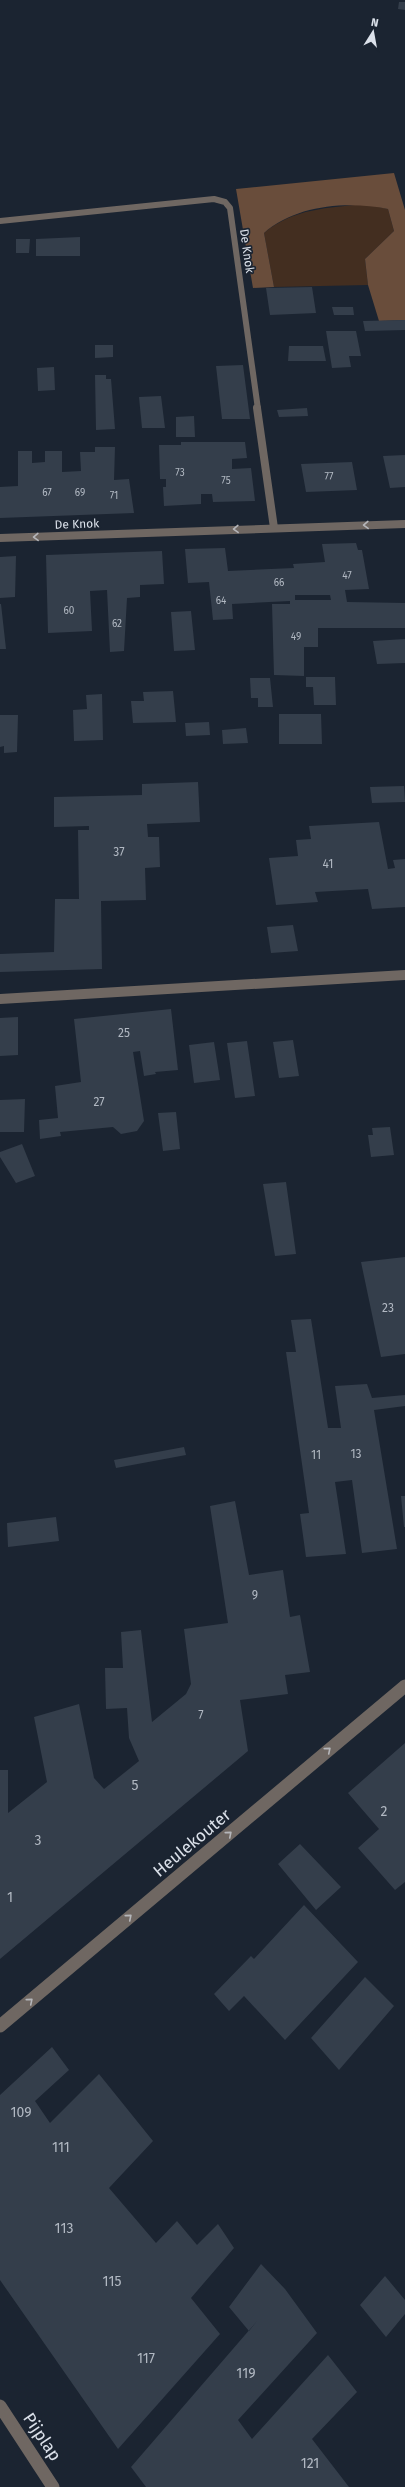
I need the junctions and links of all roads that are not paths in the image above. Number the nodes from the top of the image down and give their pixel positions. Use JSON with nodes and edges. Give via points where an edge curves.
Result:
{"nodes":[{"id":1,"x":0,"y":222,"type":"edge"},
{"id":2,"x":405,"y":524,"type":"edge"},
{"id":3,"x":274,"y":528,"type":"junction"},
{"id":4,"x":0,"y":538,"type":"edge"},
{"id":5,"x":405,"y":975,"type":"edge"},
{"id":6,"x":0,"y":999,"type":"edge"},
{"id":7,"x":405,"y":1686,"type":"edge"},
{"id":8,"x":0,"y":2026,"type":"edge"},
{"id":9,"x":0,"y":2406,"type":"edge"},
{"id":10,"x":53,"y":2487,"type":"edge"}],
"edges":[{"from":1,"to":3,"type":"street","name":"De Knok","via":[[214,199],[225,202],[230,208]]},
{"from":2,"to":3,"type":"street","name":"De Knok","one_way":true},
{"from":3,"to":4,"type":"street","name":"De Knok","one_way":true},
{"from":5,"to":6,"type":"street"},
{"from":8,"to":7,"type":"street","name":"Heulekouter","one_way":true},
{"from":9,"to":10,"type":"street","name":"Pijplap"}]}
